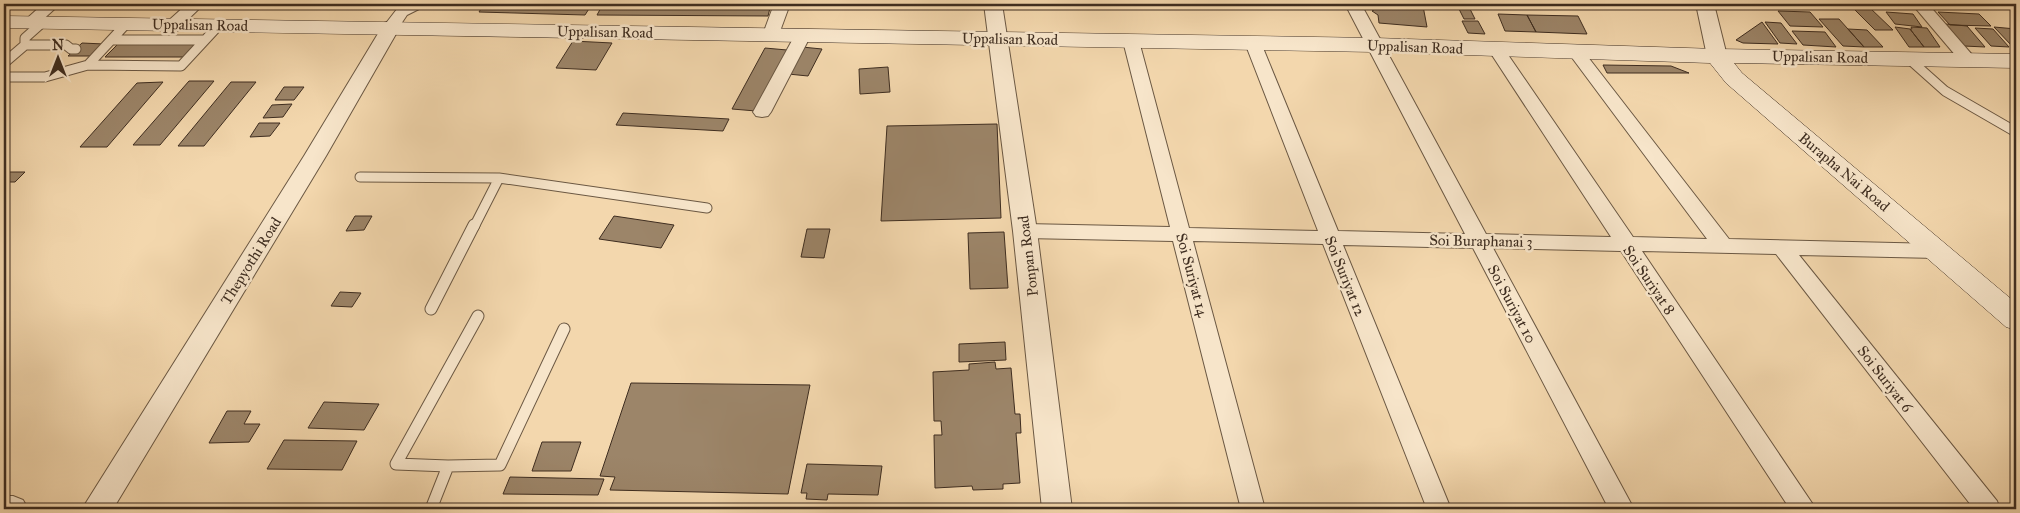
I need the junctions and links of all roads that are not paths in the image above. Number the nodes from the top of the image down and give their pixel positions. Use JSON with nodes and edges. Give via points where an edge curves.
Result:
{"nodes":[{"id":1,"x":78,"y":4,"type":"edge"},
{"id":2,"x":135,"y":4,"type":"edge"},
{"id":3,"x":196,"y":4,"type":"edge"},
{"id":4,"x":418,"y":4,"type":"edge"},
{"id":5,"x":782,"y":4,"type":"edge"},
{"id":6,"x":993,"y":4,"type":"edge"},
{"id":7,"x":1353,"y":4,"type":"edge"},
{"id":8,"x":1705,"y":4,"type":"edge"},
{"id":9,"x":1920,"y":4,"type":"edge"},
{"id":10,"x":396,"y":14,"type":"edge"},
{"id":11,"x":42,"y":16,"type":"edge"},
{"id":12,"x":4,"y":22,"type":"edge"},
{"id":13,"x":120,"y":32,"type":"junction"},
{"id":14,"x":211,"y":33,"type":"junction"},
{"id":15,"x":771,"y":34,"type":"junction"},
{"id":16,"x":803,"y":35,"type":"junction"},
{"id":17,"x":167,"y":36,"type":"junction"},
{"id":18,"x":1000,"y":39,"type":"junction"},
{"id":19,"x":1131,"y":41,"type":"junction"},
{"id":20,"x":1253,"y":43,"type":"junction"},
{"id":21,"x":25,"y":45,"type":"junction"},
{"id":22,"x":1375,"y":45,"type":"junction"},
{"id":23,"x":76,"y":49,"type":"dead end"},
{"id":24,"x":1496,"y":49,"type":"junction"},
{"id":25,"x":1575,"y":51,"type":"junction"},
{"id":26,"x":1717,"y":56,"type":"junction"},
{"id":27,"x":136,"y":57,"type":"dead end"},
{"id":28,"x":1908,"y":58,"type":"junction"},
{"id":29,"x":1968,"y":60,"type":"junction"},
{"id":30,"x":2016,"y":61,"type":"edge"},
{"id":31,"x":4,"y":63,"type":"edge"},
{"id":32,"x":88,"y":65,"type":"junction"},
{"id":33,"x":122,"y":65,"type":"junction"},
{"id":34,"x":4,"y":77,"type":"edge"},
{"id":35,"x":762,"y":112,"type":"dead end"},
{"id":36,"x":2016,"y":132,"type":"edge"},
{"id":37,"x":360,"y":177,"type":"dead end"},
{"id":38,"x":499,"y":178,"type":"junction"},
{"id":39,"x":707,"y":208,"type":"dead end"},
{"id":40,"x":1026,"y":231,"type":"junction"},
{"id":41,"x":1181,"y":234,"type":"junction"},
{"id":42,"x":1330,"y":238,"type":"junction"},
{"id":43,"x":1478,"y":242,"type":"junction"},
{"id":44,"x":1625,"y":244,"type":"junction"},
{"id":45,"x":1724,"y":247,"type":"junction"},
{"id":46,"x":1782,"y":248,"type":"junction"},
{"id":47,"x":1937,"y":251,"type":"junction"},
{"id":48,"x":431,"y":310,"type":"dead end"},
{"id":49,"x":478,"y":316,"type":"dead end"},
{"id":50,"x":2016,"y":319,"type":"edge"},
{"id":51,"x":564,"y":329,"type":"dead end"},
{"id":52,"x":448,"y":466,"type":"junction"},
{"id":53,"x":4,"y":509,"type":"edge"},
{"id":54,"x":13,"y":509,"type":"edge"},
{"id":55,"x":97,"y":509,"type":"edge"},
{"id":56,"x":431,"y":509,"type":"edge"},
{"id":57,"x":1057,"y":509,"type":"edge"},
{"id":58,"x":1253,"y":509,"type":"edge"},
{"id":59,"x":1438,"y":509,"type":"edge"},
{"id":60,"x":1622,"y":509,"type":"edge"},
{"id":61,"x":1804,"y":509,"type":"edge"},
{"id":62,"x":1988,"y":509,"type":"edge"}],
"edges":[{"from":1,"to":2,"type":"street"},
{"from":3,"to":17,"type":"street"},
{"from":4,"to":10,"type":"street"},
{"from":5,"to":15,"type":"street"},
{"from":6,"to":18,"type":"street","name":"Ponpan Road"},
{"from":7,"to":22,"type":"street","name":"Soi Suriyat 10"},
{"from":8,"to":26,"type":"street","name":"Burapha Nai Road"},
{"from":9,"to":29,"type":"street"},
{"from":10,"to":14,"type":"main road","name":"Uppalisan Road"},
{"from":10,"to":15,"type":"main road","name":"Uppalisan Road"},
{"from":10,"to":55,"type":"street","name":"Thepyothi Road","via":[[315,156]]},
{"from":11,"to":12,"type":"main road","name":"Uppalisan Road"},
{"from":11,"to":13,"type":"main road","name":"Uppalisan Road"},
{"from":11,"to":21,"type":"lane","via":[[25,38]]},
{"from":13,"to":17,"type":"main road","name":"Uppalisan Road"},
{"from":13,"to":32,"type":"lane"},
{"from":14,"to":17,"type":"main road","name":"Uppalisan Road"},
{"from":14,"to":33,"type":"lane","via":[[181,66]]},
{"from":15,"to":16,"type":"main road","name":"Uppalisan Road"},
{"from":16,"to":18,"type":"main road","name":"Uppalisan Road"},
{"from":16,"to":35,"type":"street"},
{"from":18,"to":19,"type":"main road","name":"Uppalisan Road"},
{"from":18,"to":40,"type":"street","name":"Ponpan Road"},
{"from":19,"to":20,"type":"main road","name":"Uppalisan Road"},
{"from":19,"to":41,"type":"street","name":"Soi Suriyat 14"},
{"from":20,"to":22,"type":"main road","name":"Uppalisan Road"},
{"from":20,"to":42,"type":"street","name":"Soi Suriyat 12"},
{"from":21,"to":23,"type":"lane","via":[[66,45]]},
{"from":21,"to":31,"type":"lane"},
{"from":22,"to":24,"type":"main road","name":"Uppalisan Road"},
{"from":22,"to":43,"type":"street","name":"Soi Suriyat 10"},
{"from":24,"to":25,"type":"main road","name":"Uppalisan Road"},
{"from":24,"to":44,"type":"street","name":"Soi Suriyat 8"},
{"from":25,"to":26,"type":"main road","name":"Uppalisan Road"},
{"from":25,"to":45,"type":"street"},
{"from":26,"to":28,"type":"main road","name":"Uppalisan Road"},
{"from":26,"to":47,"type":"main road","name":"Burapha Nai Road","via":[[1734,78]]},
{"from":27,"to":33,"type":"lane"},
{"from":28,"to":29,"type":"main road","name":"Uppalisan Road"},
{"from":28,"to":36,"type":"lane","via":[[1918,70],[1956,97]]},
{"from":29,"to":30,"type":"main road","name":"Uppalisan Road"},
{"from":32,"to":33,"type":"lane"},
{"from":32,"to":34,"type":"lane","via":[[45,77]]},
{"from":37,"to":38,"type":"lane"},
{"from":38,"to":39,"type":"lane"},
{"from":38,"to":48,"type":"lane"},
{"from":40,"to":41,"type":"street","name":"Soi Buraphanai 3"},
{"from":40,"to":57,"type":"street","name":"Ponpan Road"},
{"from":41,"to":42,"type":"street","name":"Soi Buraphanai 3"},
{"from":41,"to":58,"type":"street","name":"Soi Suriyat 14"},
{"from":42,"to":43,"type":"street","name":"Soi Buraphanai 3"},
{"from":42,"to":59,"type":"street","name":"Soi Suriyat 12"},
{"from":43,"to":44,"type":"street","name":"Soi Buraphanai 3"},
{"from":43,"to":60,"type":"street","name":"Soi Suriyat 10"},
{"from":44,"to":45,"type":"street","name":"Soi Buraphanai 3"},
{"from":44,"to":61,"type":"street","name":"Soi Suriyat 8"},
{"from":45,"to":46,"type":"street","name":"Soi Buraphanai 3"},
{"from":46,"to":47,"type":"street","name":"Soi Buraphanai 3"},
{"from":46,"to":62,"type":"street","name":"Soi Suriyat 6"},
{"from":47,"to":50,"type":"main road","name":"Burapha Nai Road"},
{"from":49,"to":52,"type":"lane","via":[[396,464]]},
{"from":51,"to":52,"type":"lane","via":[[500,465]]},
{"from":52,"to":56,"type":"lane"},
{"from":53,"to":54,"type":"street"}]}
